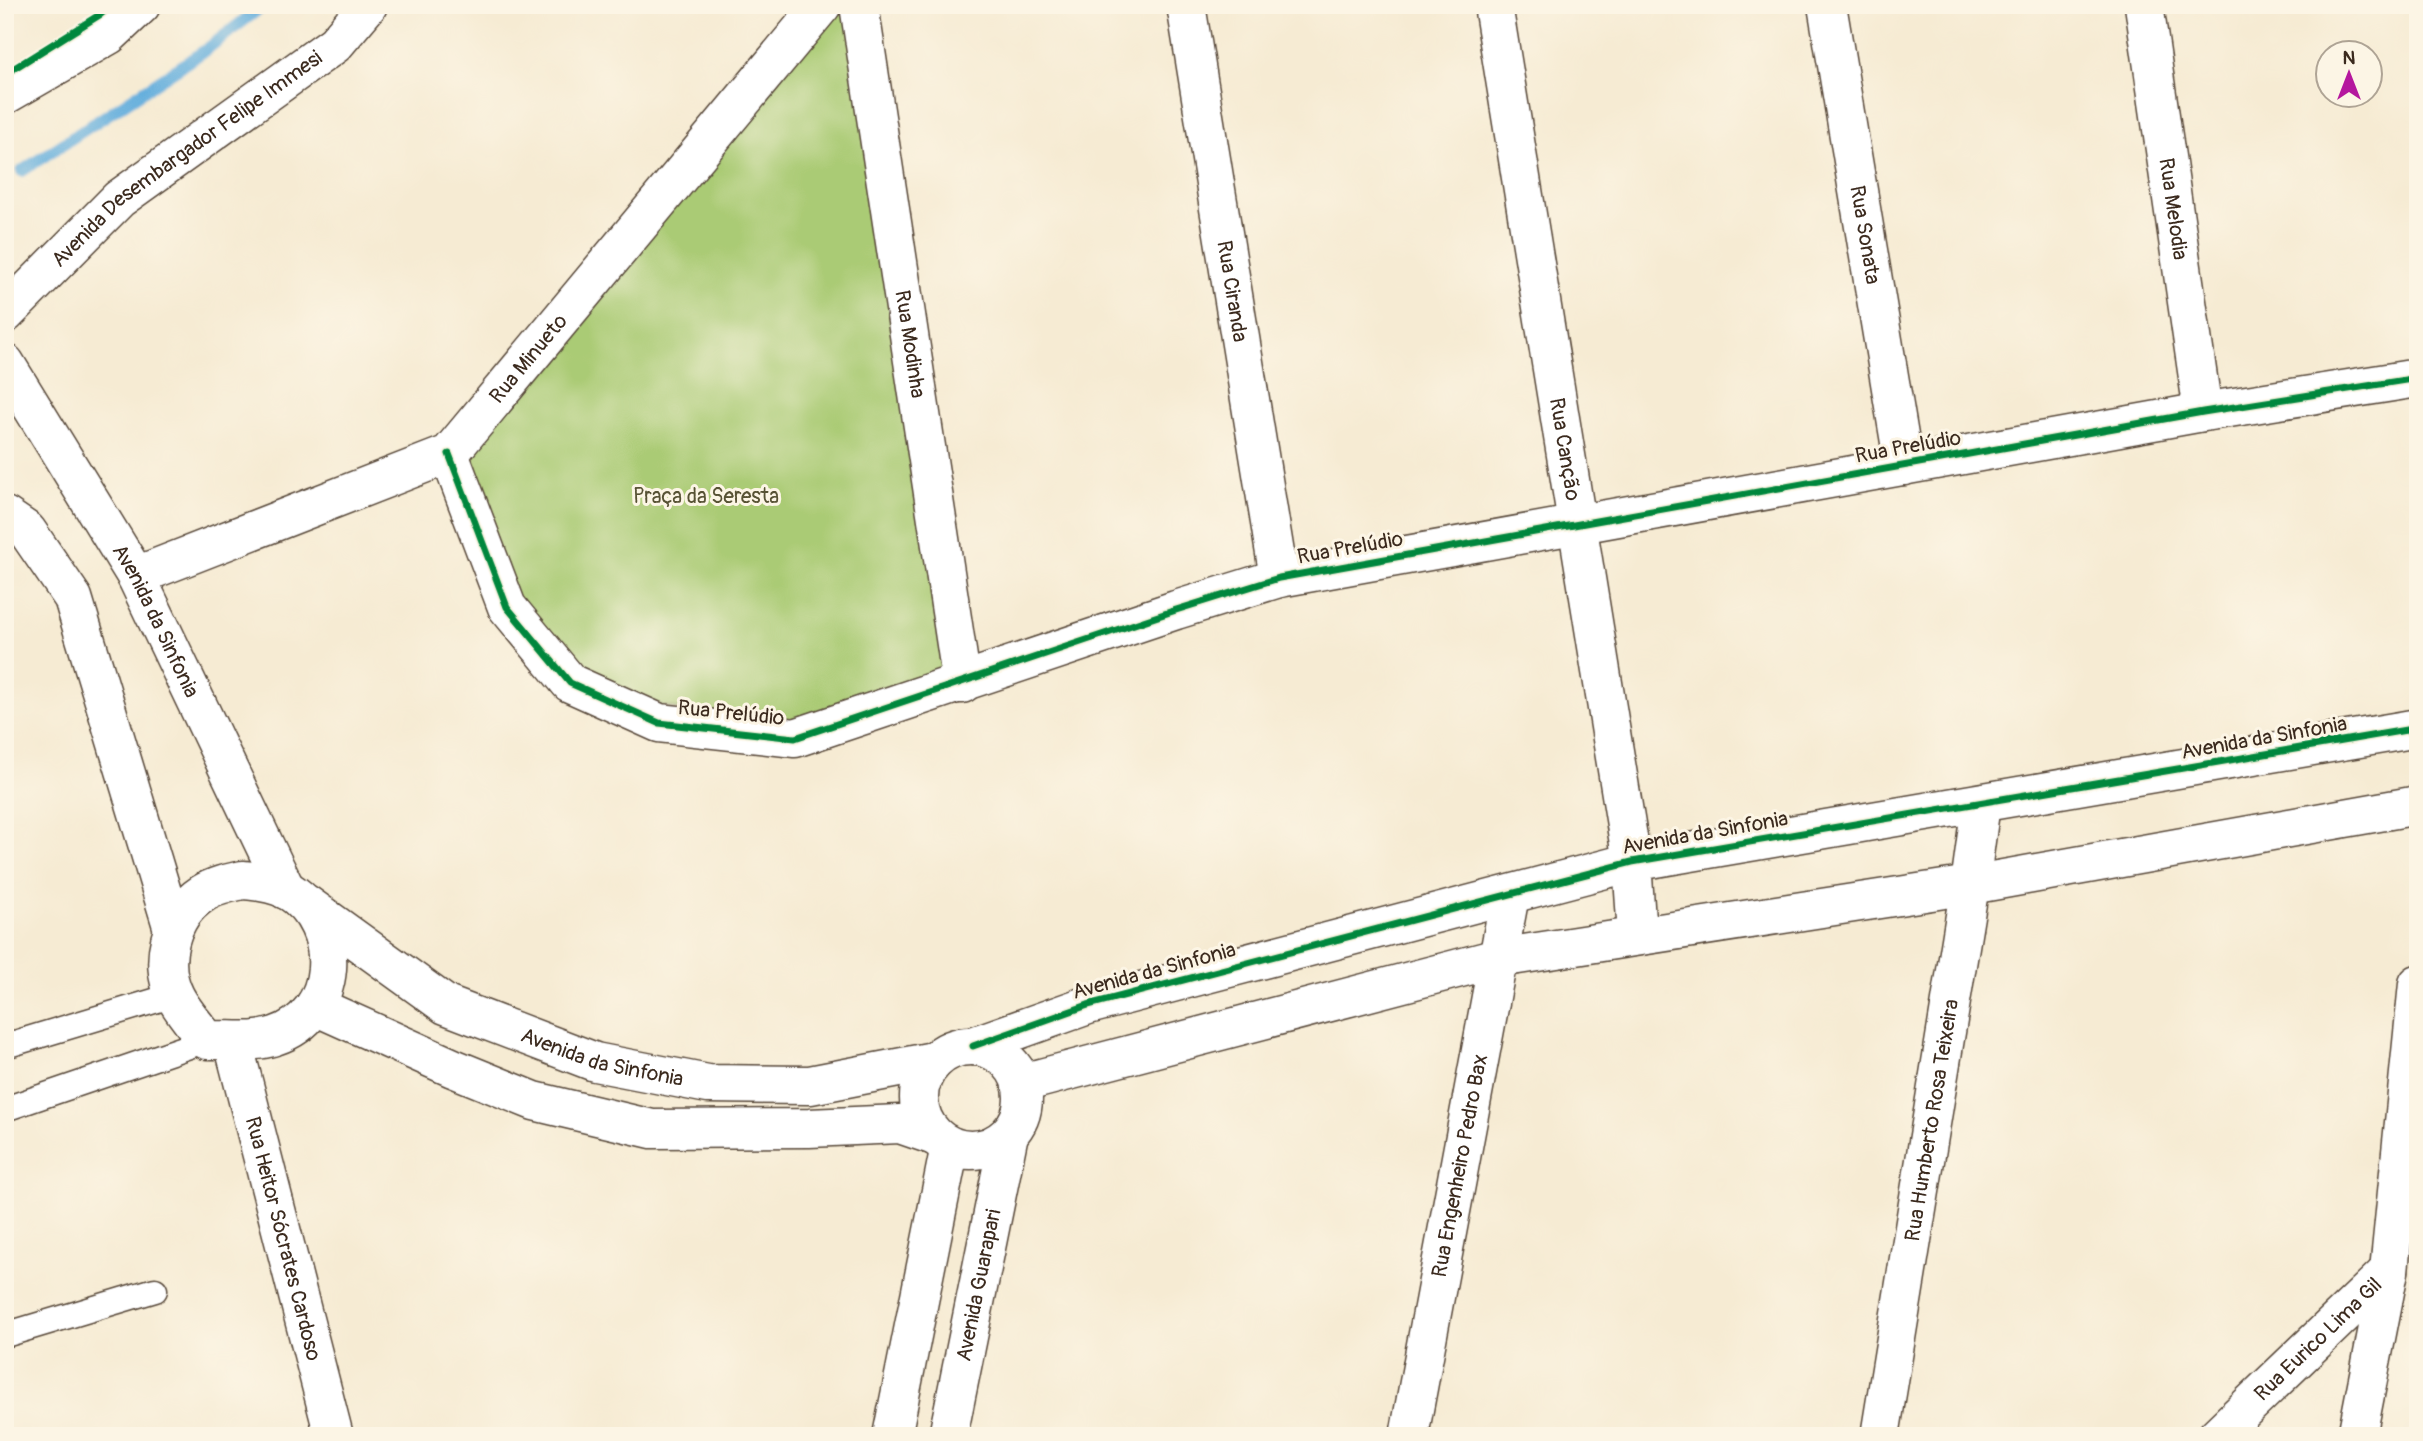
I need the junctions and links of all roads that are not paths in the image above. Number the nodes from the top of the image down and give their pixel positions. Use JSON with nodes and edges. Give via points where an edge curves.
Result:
{"nodes":[{"id":1,"x":141,"y":5,"type":"edge"},
{"id":2,"x":368,"y":5,"type":"edge"},
{"id":3,"x":822,"y":5,"type":"edge"},
{"id":4,"x":859,"y":5,"type":"edge"},
{"id":5,"x":1186,"y":5,"type":"edge"},
{"id":6,"x":1493,"y":5,"type":"edge"},
{"id":7,"x":1827,"y":5,"type":"edge"},
{"id":8,"x":2144,"y":5,"type":"edge"},
{"id":9,"x":5,"y":95,"type":"edge"},
{"id":10,"x":5,"y":314,"type":"edge"},
{"id":11,"x":5,"y":363,"type":"edge"},
{"id":12,"x":2418,"y":378,"type":"edge"},
{"id":13,"x":2203,"y":412,"type":"junction"},
{"id":14,"x":449,"y":454,"type":"junction"},
{"id":15,"x":1904,"y":466,"type":"junction"},
{"id":16,"x":5,"y":516,"type":"edge"},
{"id":17,"x":1576,"y":524,"type":"junction"},
{"id":18,"x":136,"y":576,"type":"junction"},
{"id":19,"x":1279,"y":579,"type":"junction"},
{"id":20,"x":962,"y":684,"type":"junction"},
{"id":21,"x":2418,"y":728,"type":"edge"},
{"id":22,"x":1981,"y":804,"type":"junction"},
{"id":23,"x":2418,"y":805,"type":"edge"},
{"id":24,"x":1632,"y":862,"type":"junction"},
{"id":25,"x":1970,"y":886,"type":"junction"},
{"id":26,"x":1510,"y":895,"type":"junction"},
{"id":27,"x":296,"y":897,"type":"junction"},
{"id":28,"x":173,"y":929,"type":"junction"},
{"id":29,"x":1637,"y":934,"type":"junction"},
{"id":30,"x":1497,"y":958,"type":"junction"},
{"id":31,"x":2418,"y":984,"type":"edge"},
{"id":32,"x":174,"y":996,"type":"junction"},
{"id":33,"x":315,"y":1006,"type":"junction"},
{"id":34,"x":220,"y":1041,"type":"junction"},
{"id":35,"x":5,"y":1046,"type":"edge"},
{"id":36,"x":973,"y":1046,"type":"junction"},
{"id":37,"x":934,"y":1061,"type":"junction"},
{"id":38,"x":1022,"y":1083,"type":"junction"},
{"id":39,"x":5,"y":1108,"type":"edge"},
{"id":40,"x":1009,"y":1134,"type":"junction"},
{"id":41,"x":942,"y":1141,"type":"junction"},
{"id":42,"x":2389,"y":1271,"type":"junction"},
{"id":43,"x":155,"y":1290,"type":"dead end"},
{"id":44,"x":5,"y":1335,"type":"edge"},
{"id":45,"x":334,"y":1436,"type":"edge"},
{"id":46,"x":892,"y":1436,"type":"edge"},
{"id":47,"x":948,"y":1436,"type":"edge"},
{"id":48,"x":1409,"y":1436,"type":"edge"},
{"id":49,"x":1880,"y":1436,"type":"edge"},
{"id":50,"x":2217,"y":1436,"type":"edge"},
{"id":51,"x":2357,"y":1436,"type":"edge"}],
"edges":[{"from":1,"to":9,"type":"street","via":[[109,35]]},
{"from":2,"to":10,"type":"street","name":"Avenida Desembargador Felipe Immesi","via":[[335,44],[119,199]]},
{"from":3,"to":14,"type":"street","name":"Rua Minueto"},
{"from":4,"to":20,"type":"street","name":"Rua Modinha"},
{"from":5,"to":19,"type":"street","name":"Rua Ciranda"},
{"from":6,"to":17,"type":"street","name":"Rua Canção"},
{"from":7,"to":15,"type":"street","name":"Rua Sonata"},
{"from":8,"to":13,"type":"street","name":"Rua Melodia"},
{"from":11,"to":18,"type":"street","name":"Avenida da Sinfonia"},
{"from":12,"to":13,"type":"street","name":"Rua Prelúdio"},
{"from":13,"to":15,"type":"street","name":"Rua Prelúdio"},
{"from":14,"to":18,"type":"street","name":"Rua Minueto"},
{"from":14,"to":20,"type":"street","name":"Rua Prelúdio","via":[[507,607],[570,683],[659,723],[795,738]]},
{"from":15,"to":17,"type":"street","name":"Rua Prelúdio"},
{"from":16,"to":28,"type":"street","name":"Avenida da Sinfonia","via":[[27,531],[73,598]]},
{"from":17,"to":19,"type":"street","name":"Rua Prelúdio"},
{"from":17,"to":24,"type":"street","name":"Rua Canção"},
{"from":18,"to":27,"type":"street","name":"Avenida da Sinfonia"},
{"from":19,"to":20,"type":"street","name":"Rua Prelúdio"},
{"from":21,"to":22,"type":"street","name":"Avenida da Sinfonia"},
{"from":22,"to":24,"type":"street","name":"Avenida da Sinfonia"},
{"from":22,"to":25,"type":"street","name":"Rua Humberto Rosa Teixeira"},
{"from":23,"to":25,"type":"street"},
{"from":24,"to":26,"type":"street","name":"Avenida da Sinfonia"},
{"from":24,"to":29,"type":"street","name":"Rua Canção"},
{"from":25,"to":29,"type":"street"},
{"from":25,"to":49,"type":"street","name":"Rua Humberto Rosa Teixeira"},
{"from":26,"to":30,"type":"street","name":"Rua Engenheiro Pedro Bax"},
{"from":26,"to":36,"type":"street","name":"Avenida da Sinfonia","via":[[1088,1005]]},
{"from":27,"to":28,"type":"street","name":"Avenida da Sinfonia","via":[[265,882],[221,885],[192,902]]},
{"from":27,"to":33,"type":"street","name":"Avenida da Sinfonia","via":[[322,927],[328,953],[326,981]]},
{"from":27,"to":37,"type":"street","name":"Avenida da Sinfonia","via":[[446,1005],[595,1062],[708,1084],[810,1084]]},
{"from":28,"to":32,"type":"street","name":"Avenida da Sinfonia","via":[[167,951]]},
{"from":29,"to":30,"type":"street"},
{"from":30,"to":38,"type":"street"},
{"from":30,"to":48,"type":"street","name":"Rua Engenheiro Pedro Bax"},
{"from":31,"to":42,"type":"street"},
{"from":32,"to":34,"type":"street","name":"Avenida da Sinfonia"},
{"from":32,"to":35,"type":"lane"},
{"from":33,"to":34,"type":"street","name":"Avenida da Sinfonia","via":[[298,1024],[276,1036]]},
{"from":33,"to":41,"type":"street","via":[[534,1101],[652,1129],[900,1124]]},
{"from":34,"to":39,"type":"lane"},
{"from":34,"to":45,"type":"street","name":"Rua Heitor Sócrates Cardoso"},
{"from":36,"to":37,"type":"street","name":"Avenida da Sinfonia","via":[[958,1047]]},
{"from":36,"to":38,"type":"street","via":[[1003,1056]]},
{"from":37,"to":41,"type":"street","via":[[919,1091],[920,1107],[925,1123]]},
{"from":38,"to":40,"type":"street","via":[[1024,1101]]},
{"from":40,"to":41,"type":"street","via":[[982,1150],[965,1150]]},
{"from":40,"to":47,"type":"street","name":"Avenida Guarapari"},
{"from":41,"to":46,"type":"street"},
{"from":42,"to":50,"type":"street","name":"Rua Eurico Lima Gil"},
{"from":42,"to":51,"type":"street"},
{"from":43,"to":44,"type":"lane"}]}
